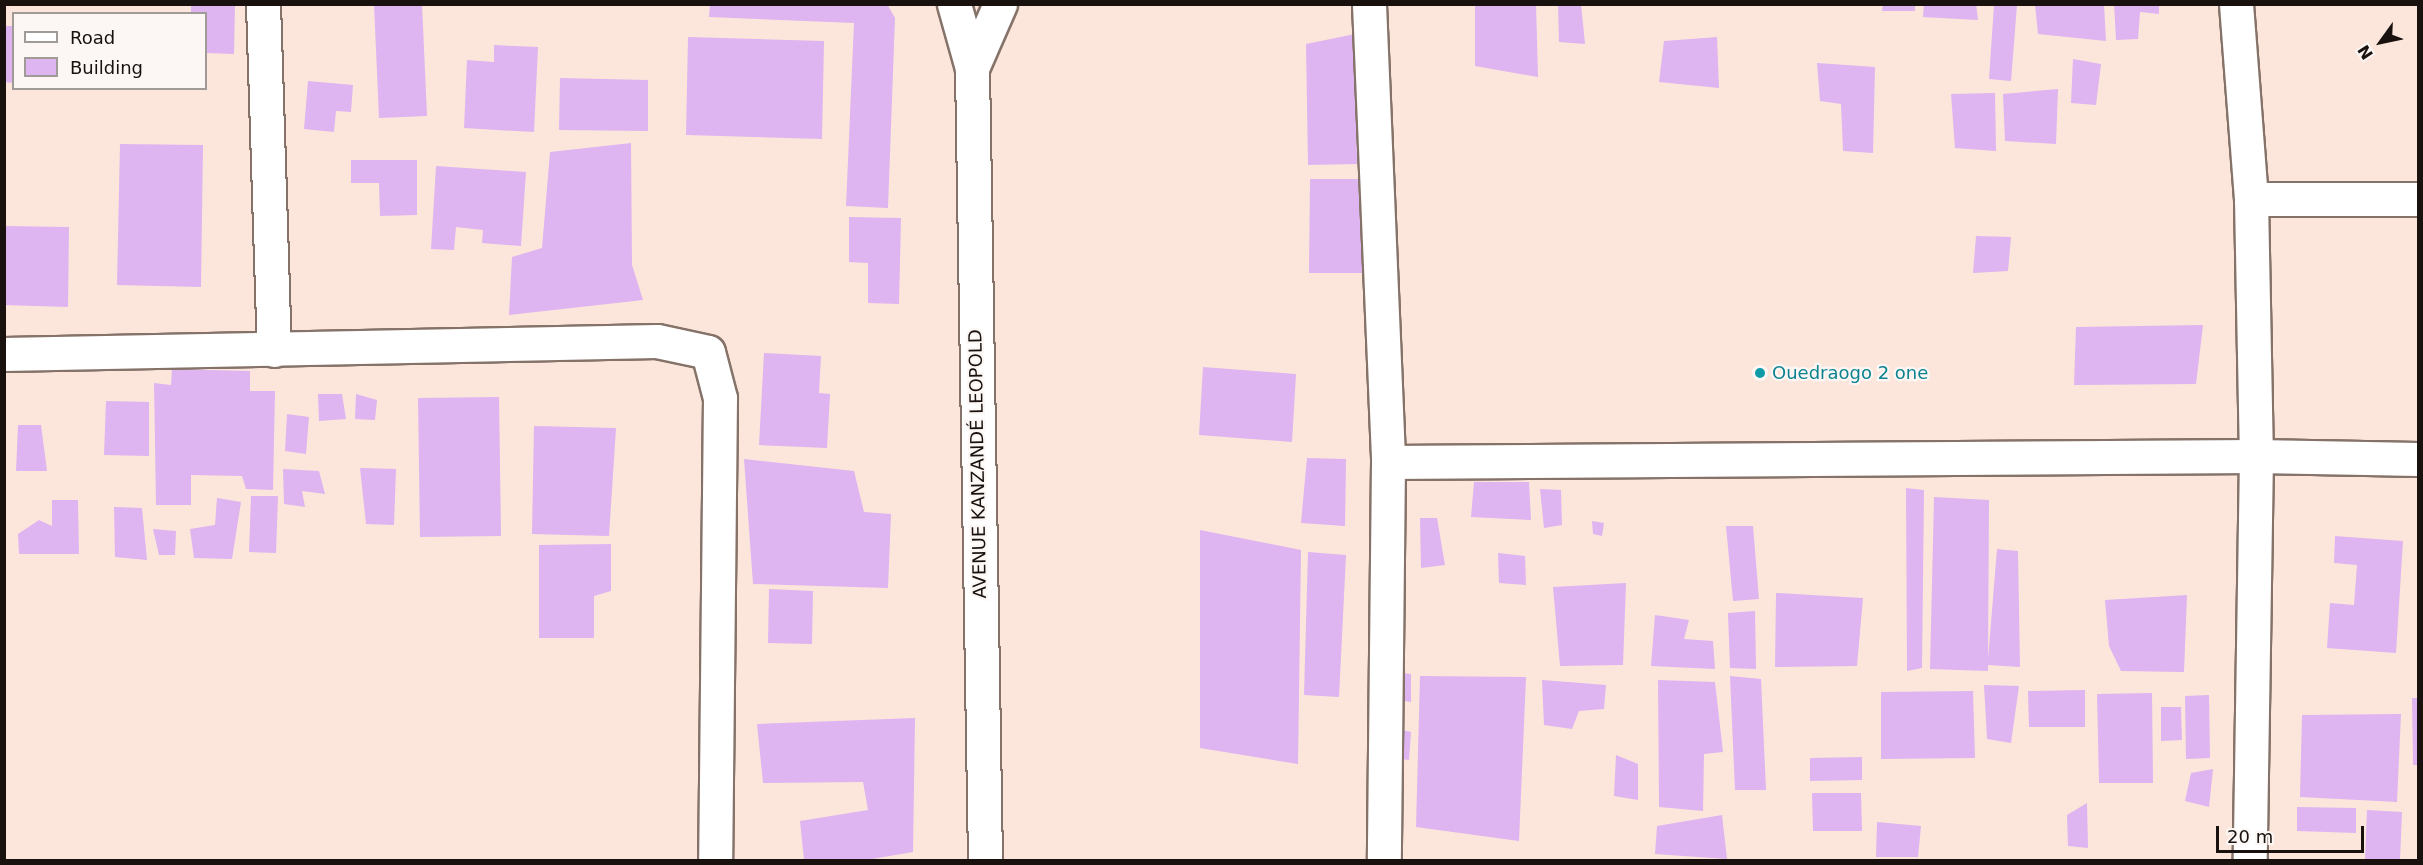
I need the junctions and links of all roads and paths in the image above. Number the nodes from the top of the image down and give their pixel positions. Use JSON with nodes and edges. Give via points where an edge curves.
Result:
{"nodes":[{"id":1,"x":263,"y":4,"type":"edge"},
{"id":2,"x":954,"y":4,"type":"edge"},
{"id":3,"x":1000,"y":4,"type":"edge"},
{"id":4,"x":1369,"y":4,"type":"edge"},
{"id":5,"x":2236,"y":4,"type":"edge"},
{"id":6,"x":972,"y":68,"type":"junction"},
{"id":7,"x":2251,"y":199,"type":"junction"},
{"id":8,"x":2418,"y":199,"type":"edge"},
{"id":9,"x":274,"y":350,"type":"junction"},
{"id":10,"x":4,"y":354,"type":"edge"},
{"id":11,"x":2256,"y":456,"type":"junction"},
{"id":12,"x":2418,"y":459,"type":"edge"},
{"id":13,"x":1388,"y":462,"type":"junction"},
{"id":14,"x":715,"y":861,"type":"edge"},
{"id":15,"x":985,"y":861,"type":"edge"},
{"id":16,"x":1384,"y":861,"type":"edge"},
{"id":17,"x":2250,"y":861,"type":"edge"}],
"edges":[{"from":1,"to":9,"type":"street"},
{"from":2,"to":6,"type":"street"},
{"from":3,"to":6,"type":"street"},
{"from":4,"to":13,"type":"street"},
{"from":5,"to":7,"type":"street"},
{"from":6,"to":15,"type":"street","name":"AVENUE KANZANDÉ LEOPOLD"},
{"from":7,"to":8,"type":"street"},
{"from":7,"to":11,"type":"street"},
{"from":9,"to":10,"type":"street"},
{"from":9,"to":14,"type":"street","via":[[657,341],[708,352],[720,398]]},
{"from":11,"to":12,"type":"street"},
{"from":11,"to":13,"type":"street"},
{"from":11,"to":17,"type":"street"},
{"from":13,"to":16,"type":"street"}]}
